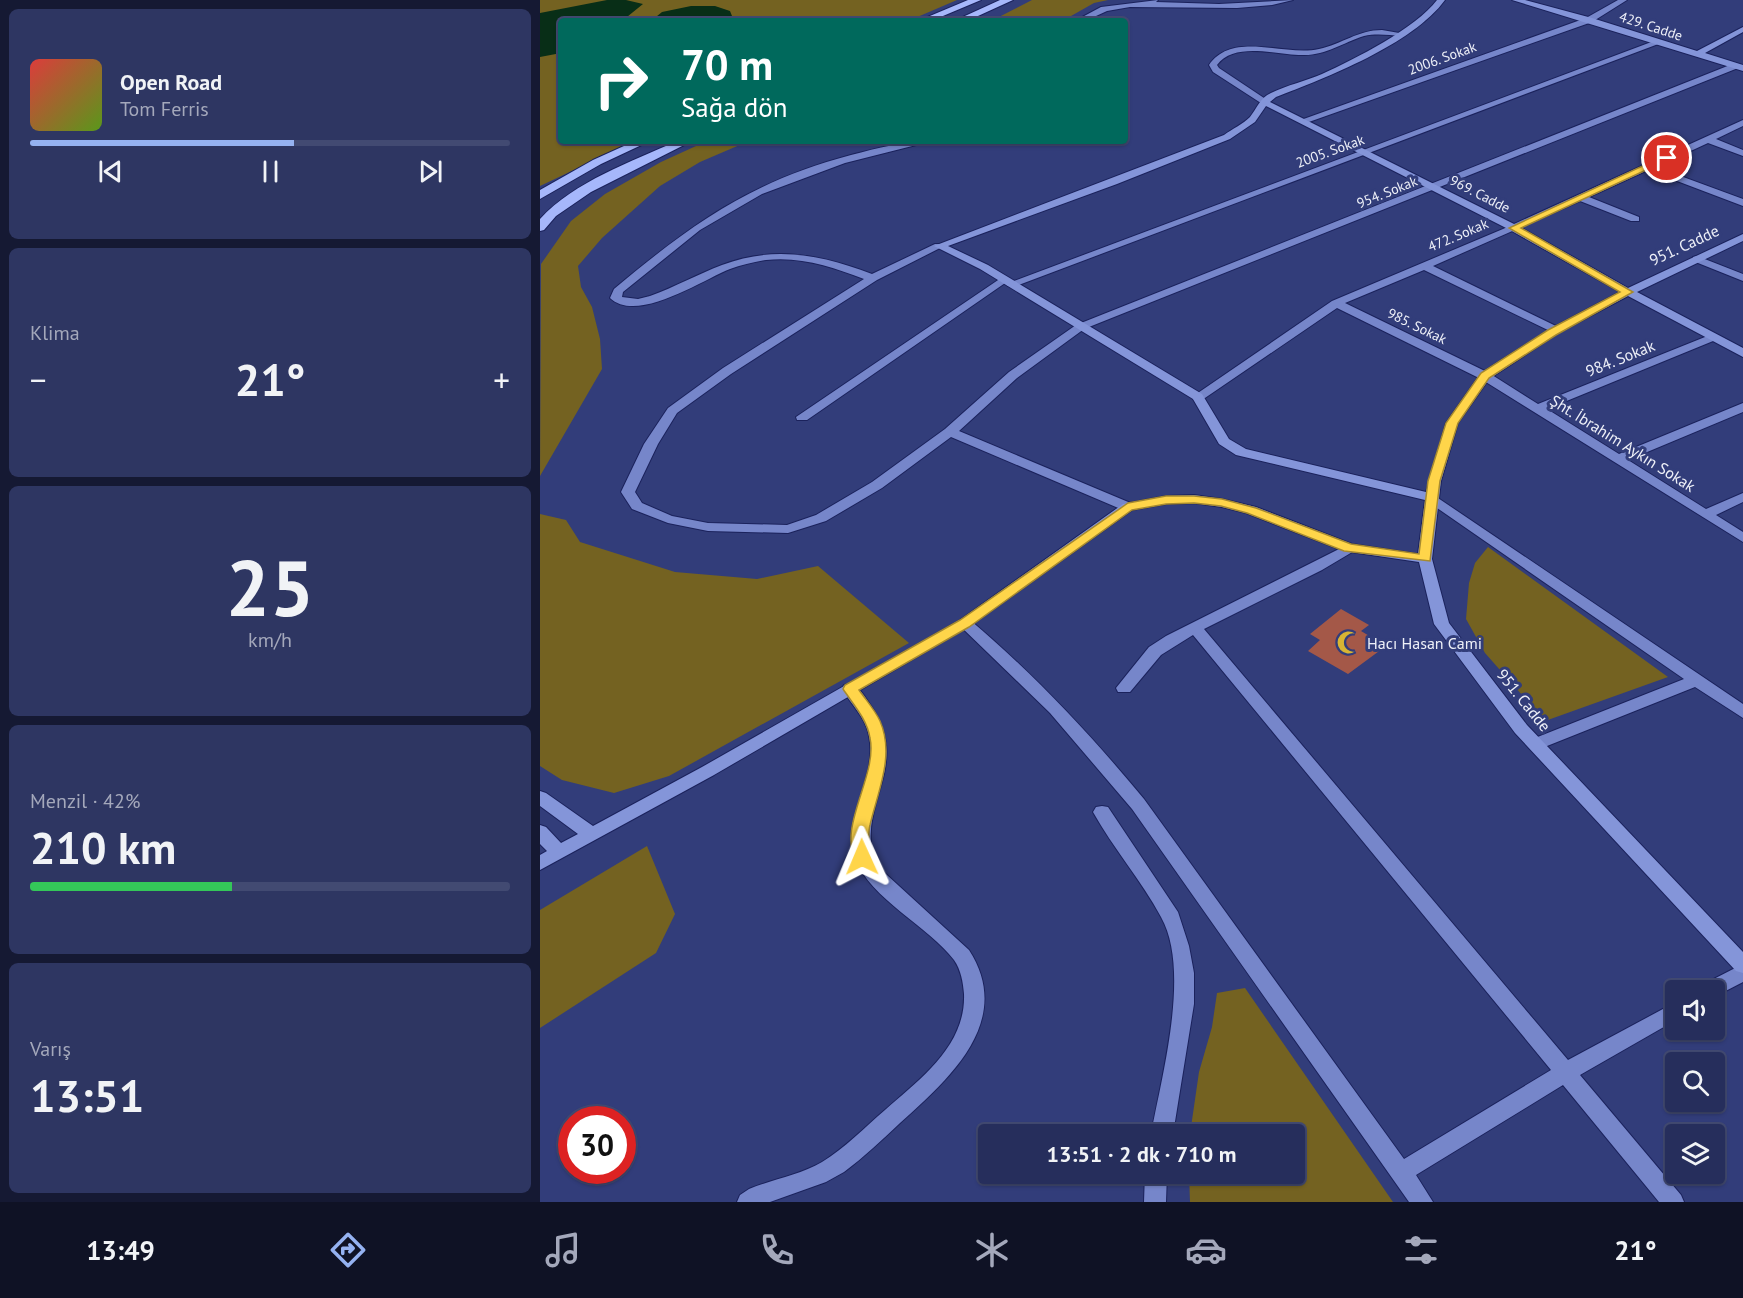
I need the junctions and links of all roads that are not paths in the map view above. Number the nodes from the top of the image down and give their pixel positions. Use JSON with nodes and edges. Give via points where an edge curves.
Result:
{"nodes":[{"id":1,"x":976,"y":0,"type":"edge"},
{"id":2,"x":1008,"y":0,"type":"edge"},
{"id":3,"x":1289,"y":0,"type":"edge"},
{"id":4,"x":1441,"y":0,"type":"edge"},
{"id":5,"x":1516,"y":0,"type":"edge"},
{"id":6,"x":1623,"y":0,"type":"edge"},
{"id":7,"x":1151,"y":2,"type":"edge"},
{"id":8,"x":931,"y":18,"type":"edge"},
{"id":9,"x":966,"y":18,"type":"edge"},
{"id":10,"x":1084,"y":18,"type":"edge"},
{"id":11,"x":1589,"y":20,"type":"junction"},
{"id":12,"x":1743,"y":29,"type":"edge"},
{"id":13,"x":1401,"y":34,"type":"junction"},
{"id":14,"x":1657,"y":42,"type":"junction"},
{"id":15,"x":1698,"y":54,"type":"junction"},
{"id":16,"x":1739,"y":67,"type":"edge"},
{"id":17,"x":1264,"y":102,"type":"junction"},
{"id":18,"x":1303,"y":121,"type":"junction"},
{"id":19,"x":1743,"y":123,"type":"edge"},
{"id":20,"x":1707,"y":140,"type":"junction"},
{"id":21,"x":637,"y":144,"type":"edge"},
{"id":22,"x":680,"y":144,"type":"edge"},
{"id":23,"x":911,"y":144,"type":"edge"},
{"id":24,"x":1365,"y":153,"type":"junction"},
{"id":25,"x":1743,"y":153,"type":"edge"},
{"id":26,"x":1648,"y":167,"type":"junction"},
{"id":27,"x":1433,"y":188,"type":"junction"},
{"id":28,"x":540,"y":195,"type":"edge"},
{"id":29,"x":1581,"y":198,"type":"junction"},
{"id":30,"x":1743,"y":202,"type":"edge"},
{"id":31,"x":1635,"y":219,"type":"dead end"},
{"id":32,"x":544,"y":222,"type":"edge"},
{"id":33,"x":1514,"y":228,"type":"junction"},
{"id":34,"x":1743,"y":237,"type":"edge"},
{"id":35,"x":939,"y":246,"type":"junction"},
{"id":36,"x":1697,"y":259,"type":"junction"},
{"id":37,"x":1425,"y":266,"type":"junction"},
{"id":38,"x":873,"y":278,"type":"junction"},
{"id":39,"x":1743,"y":278,"type":"edge"},
{"id":40,"x":1008,"y":282,"type":"junction"},
{"id":41,"x":1628,"y":292,"type":"junction"},
{"id":42,"x":1336,"y":303,"type":"junction"},
{"id":43,"x":1080,"y":327,"type":"junction"},
{"id":44,"x":1556,"y":330,"type":"junction"},
{"id":45,"x":1714,"y":337,"type":"junction"},
{"id":46,"x":1743,"y":352,"type":"edge"},
{"id":47,"x":1485,"y":376,"type":"junction"},
{"id":48,"x":1198,"y":398,"type":"junction"},
{"id":49,"x":1743,"y":407,"type":"edge"},
{"id":50,"x":1537,"y":409,"type":"junction"},
{"id":51,"x":802,"y":417,"type":"dead end"},
{"id":52,"x":950,"y":432,"type":"junction"},
{"id":53,"x":1619,"y":459,"type":"junction"},
{"id":54,"x":1743,"y":497,"type":"edge"},
{"id":55,"x":1432,"y":498,"type":"junction"},
{"id":56,"x":1128,"y":507,"type":"junction"},
{"id":57,"x":1706,"y":514,"type":"junction"},
{"id":58,"x":1743,"y":538,"type":"edge"},
{"id":59,"x":1349,"y":548,"type":"junction"},
{"id":60,"x":1425,"y":559,"type":"junction"},
{"id":61,"x":964,"y":623,"type":"junction"},
{"id":62,"x":1194,"y":627,"type":"junction"},
{"id":63,"x":1696,"y":680,"type":"junction"},
{"id":64,"x":1124,"y":688,"type":"dead end"},
{"id":65,"x":850,"y":689,"type":"junction"},
{"id":66,"x":1743,"y":712,"type":"edge"},
{"id":67,"x":1536,"y":744,"type":"junction"},
{"id":68,"x":540,"y":797,"type":"edge"},
{"id":69,"x":1102,"y":812,"type":"dead end"},
{"id":70,"x":540,"y":832,"type":"edge"},
{"id":71,"x":591,"y":834,"type":"junction"},
{"id":72,"x":559,"y":853,"type":"junction"},
{"id":73,"x":540,"y":863,"type":"edge"},
{"id":74,"x":1743,"y":965,"type":"edge"},
{"id":75,"x":1743,"y":972,"type":"edge"},
{"id":76,"x":1725,"y":982,"type":"edge"},
{"id":77,"x":1665,"y":1016,"type":"edge"},
{"id":78,"x":1564,"y":1073,"type":"junction"},
{"id":79,"x":1164,"y":1124,"type":"edge"},
{"id":80,"x":1402,"y":1172,"type":"junction"},
{"id":81,"x":1156,"y":1184,"type":"edge"},
{"id":82,"x":748,"y":1202,"type":"edge"},
{"id":83,"x":1155,"y":1202,"type":"edge"},
{"id":84,"x":1422,"y":1202,"type":"edge"},
{"id":85,"x":1673,"y":1202,"type":"edge"}],
"edges":[{"from":1,"to":8,"type":"highway"},
{"from":2,"to":9,"type":"highway"},
{"from":3,"to":7,"type":"street","via":[[1192,8]]},
{"from":4,"to":13,"type":"street","via":[[1424,19]]},
{"from":5,"to":11,"type":"street","name":"429. Cadde"},
{"from":6,"to":11,"type":"street","name":"2006. Sokak"},
{"from":7,"to":10,"type":"street","via":[[1104,8]]},
{"from":11,"to":14,"type":"street","name":"429. Cadde"},
{"from":11,"to":18,"type":"street","name":"2006. Sokak"},
{"from":12,"to":15,"type":"street"},
{"from":13,"to":17,"type":"street","via":[[1339,69]]},
{"from":13,"to":17,"type":"street","via":[[1367,33],[1321,52],[1246,50],[1216,58],[1216,70]]},
{"from":14,"to":15,"type":"street","name":"429. Cadde"},
{"from":14,"to":24,"type":"street","name":"2005. Sokak"},
{"from":15,"to":16,"type":"street","name":"429. Cadde"},
{"from":16,"to":27,"type":"street","name":"954. Sokak"},
{"from":17,"to":18,"type":"street","name":"969. Cadde"},
{"from":17,"to":35,"type":"street","via":[[1252,120],[1227,137]]},
{"from":18,"to":24,"type":"street","name":"969. Cadde"},
{"from":19,"to":20,"type":"street","name":"472. Sokak"},
{"from":20,"to":25,"type":"street"},
{"from":20,"to":26,"type":"street","name":"472. Sokak"},
{"from":21,"to":28,"type":"highway"},
{"from":22,"to":32,"type":"highway","via":[[579,195]]},
{"from":23,"to":38,"type":"street","via":[[824,167],[737,204],[707,220],[618,291],[616,298],[624,303],[640,303],[728,267],[776,257],[817,258]]},
{"from":24,"to":27,"type":"street","name":"969. Cadde"},
{"from":24,"to":40,"type":"street","name":"2005. Sokak"},
{"from":26,"to":29,"type":"street","name":"472. Sokak"},
{"from":26,"to":30,"type":"street"},
{"from":27,"to":33,"type":"street","name":"969. Cadde"},
{"from":27,"to":43,"type":"street","name":"954. Sokak"},
{"from":29,"to":31,"type":"street"},
{"from":29,"to":33,"type":"street","name":"472. Sokak"},
{"from":33,"to":37,"type":"street","name":"472. Sokak"},
{"from":33,"to":41,"type":"street","name":"969. Cadde"},
{"from":34,"to":36,"type":"street","name":"951. Cadde"},
{"from":35,"to":38,"type":"street"},
{"from":35,"to":40,"type":"street"},
{"from":36,"to":39,"type":"street"},
{"from":36,"to":41,"type":"street","name":"951. Cadde"},
{"from":37,"to":42,"type":"street","name":"472. Sokak"},
{"from":37,"to":44,"type":"street"},
{"from":38,"to":52,"type":"street","name":"954. Sokak","via":[[727,371],[672,411],[628,492],[637,506],[668,519],[708,527],[788,529],[821,518],[877,485]]},
{"from":40,"to":43,"type":"street"},
{"from":40,"to":51,"type":"street","name":"2005. Sokak"},
{"from":41,"to":44,"type":"street","name":"951. Cadde"},
{"from":41,"to":45,"type":"street","name":"969. Cadde"},
{"from":42,"to":47,"type":"street","name":"985. Sokak"},
{"from":42,"to":48,"type":"street","name":"472. Sokak"},
{"from":43,"to":48,"type":"street"},
{"from":43,"to":52,"type":"street","name":"954. Sokak","via":[[1013,375]]},
{"from":44,"to":47,"type":"street","name":"951. Cadde"},
{"from":45,"to":46,"type":"street","name":"969. Cadde"},
{"from":45,"to":50,"type":"street","name":"984. Sokak"},
{"from":47,"to":50,"type":"street","name":"Şht. İbrahim Aykın Sokak"},
{"from":47,"to":55,"type":"street","name":"951. Cadde","via":[[1452,423]]},
{"from":48,"to":55,"type":"street","via":[[1224,441],[1241,452]]},
{"from":49,"to":53,"type":"street"},
{"from":50,"to":53,"type":"street","name":"Şht. İbrahim Aykın Sokak"},
{"from":52,"to":56,"type":"street"},
{"from":53,"to":57,"type":"street","name":"Şht. İbrahim Aykın Sokak"},
{"from":54,"to":57,"type":"street"},
{"from":55,"to":60,"type":"street","name":"951. Cadde"},
{"from":55,"to":63,"type":"street"},
{"from":56,"to":59,"type":"street","via":[[1166,500],[1222,503],[1251,510]]},
{"from":56,"to":61,"type":"street"},
{"from":57,"to":58,"type":"street","name":"Şht. İbrahim Aykın Sokak"},
{"from":59,"to":60,"type":"street"},
{"from":59,"to":62,"type":"street"},
{"from":60,"to":67,"type":"street","name":"951. Cadde","via":[[1442,624]]},
{"from":61,"to":65,"type":"street"},
{"from":61,"to":80,"type":"street","via":[[1034,684],[1111,770]]},
{"from":62,"to":64,"type":"street","via":[[1155,651]]},
{"from":62,"to":78,"type":"street"},
{"from":63,"to":66,"type":"street"},
{"from":63,"to":67,"type":"street"},
{"from":65,"to":71,"type":"street"},
{"from":65,"to":82,"type":"street","via":[[872,721],[880,754],[861,828],[862,857],[868,869],[960,953],[970,973],[975,997],[973,1017],[953,1059],[847,1157],[826,1171]]},
{"from":67,"to":74,"type":"street","name":"951. Cadde"},
{"from":68,"to":71,"type":"street"},
{"from":69,"to":79,"type":"street","via":[[1171,917],[1179,946],[1184,1004]]},
{"from":70,"to":72,"type":"street"},
{"from":71,"to":72,"type":"street"},
{"from":72,"to":73,"type":"street"},
{"from":75,"to":76,"type":"street"},
{"from":77,"to":78,"type":"street"},
{"from":78,"to":80,"type":"street"},
{"from":78,"to":85,"type":"street"},
{"from":80,"to":84,"type":"street"},
{"from":81,"to":83,"type":"street"}]}
